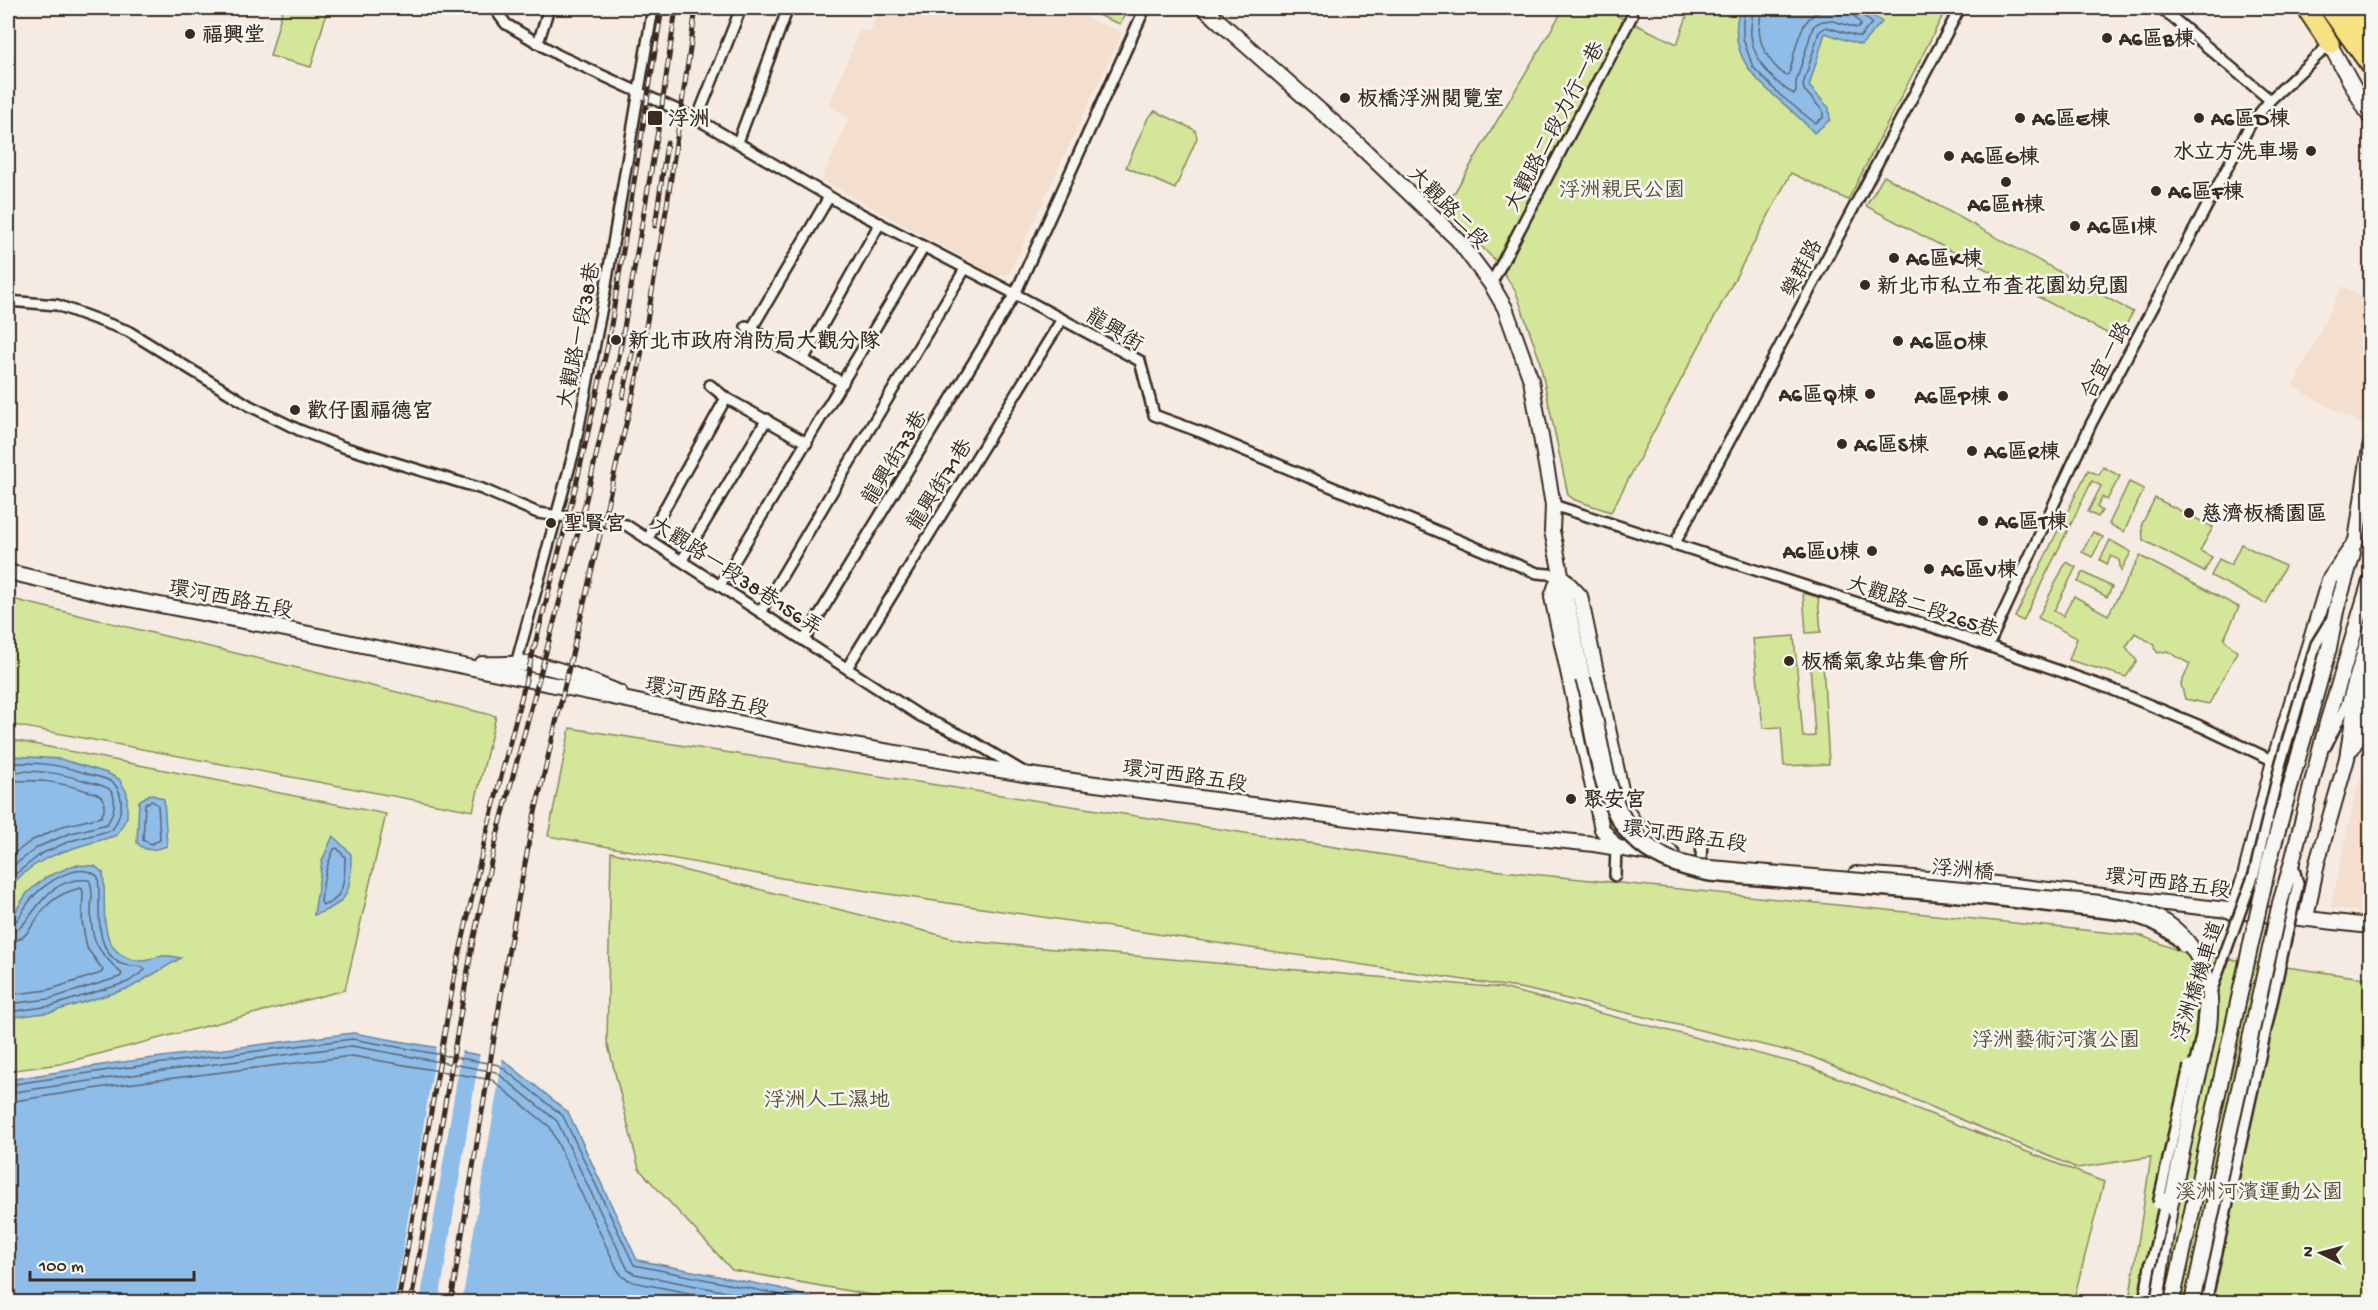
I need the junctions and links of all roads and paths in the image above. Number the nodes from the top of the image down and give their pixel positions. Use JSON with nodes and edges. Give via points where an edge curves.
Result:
{"nodes":[{"id":1,"x":494,"y":8,"type":"edge"},
{"id":2,"x":549,"y":8,"type":"edge"},
{"id":3,"x":653,"y":8,"type":"edge"},
{"id":4,"x":741,"y":8,"type":"edge"},
{"id":5,"x":788,"y":8,"type":"edge"},
{"id":6,"x":1145,"y":8,"type":"edge"},
{"id":7,"x":1204,"y":8,"type":"edge"},
{"id":8,"x":1960,"y":8,"type":"edge"},
{"id":9,"x":2161,"y":8,"type":"edge"},
{"id":10,"x":2306,"y":8,"type":"edge"},
{"id":11,"x":2330,"y":8,"type":"edge"},
{"id":12,"x":2349,"y":8,"type":"edge"},
{"id":13,"x":1632,"y":16,"type":"dead end"},
{"id":14,"x":2370,"y":39,"type":"edge"},
{"id":15,"x":538,"y":43,"type":"junction"},
{"id":16,"x":2330,"y":44,"type":"junction"},
{"id":17,"x":2370,"y":65,"type":"edge"},
{"id":18,"x":640,"y":93,"type":"junction"},
{"id":19,"x":2270,"y":100,"type":"junction"},
{"id":20,"x":2370,"y":117,"type":"edge"},
{"id":21,"x":697,"y":120,"type":"junction"},
{"id":22,"x":738,"y":142,"type":"junction"},
{"id":23,"x":829,"y":196,"type":"junction"},
{"id":24,"x":880,"y":223,"type":"junction"},
{"id":25,"x":924,"y":247,"type":"junction"},
{"id":26,"x":965,"y":269,"type":"junction"},
{"id":27,"x":1491,"y":284,"type":"junction"},
{"id":28,"x":1015,"y":294,"type":"junction"},
{"id":29,"x":8,"y":301,"type":"edge"},
{"id":30,"x":1062,"y":319,"type":"junction"},
{"id":31,"x":803,"y":360,"type":"junction"},
{"id":32,"x":843,"y":383,"type":"junction"},
{"id":33,"x":710,"y":385,"type":"dead end"},
{"id":34,"x":726,"y":398,"type":"junction"},
{"id":35,"x":767,"y":419,"type":"junction"},
{"id":36,"x":807,"y":443,"type":"junction"},
{"id":37,"x":2370,"y":447,"type":"edge"},
{"id":38,"x":2370,"y":502,"type":"edge"},
{"id":39,"x":1553,"y":505,"type":"junction"},
{"id":40,"x":556,"y":515,"type":"junction"},
{"id":41,"x":647,"y":540,"type":"junction"},
{"id":42,"x":2356,"y":541,"type":"junction"},
{"id":43,"x":1674,"y":545,"type":"junction"},
{"id":44,"x":682,"y":560,"type":"junction"},
{"id":45,"x":8,"y":572,"type":"edge"},
{"id":46,"x":1560,"y":575,"type":"junction"},
{"id":47,"x":2370,"y":581,"type":"edge"},
{"id":48,"x":720,"y":585,"type":"junction"},
{"id":49,"x":760,"y":611,"type":"junction"},
{"id":50,"x":2336,"y":611,"type":"junction"},
{"id":51,"x":2370,"y":625,"type":"edge"},
{"id":52,"x":804,"y":640,"type":"junction"},
{"id":53,"x":1988,"y":646,"type":"junction"},
{"id":54,"x":2370,"y":655,"type":"edge"},
{"id":55,"x":432,"y":660,"type":"junction"},
{"id":56,"x":516,"y":664,"type":"junction"},
{"id":57,"x":848,"y":668,"type":"junction"},
{"id":58,"x":1583,"y":679,"type":"junction"},
{"id":59,"x":2364,"y":679,"type":"junction"},
{"id":60,"x":2370,"y":697,"type":"edge"},
{"id":61,"x":647,"y":705,"type":"junction"},
{"id":62,"x":2347,"y":758,"type":"junction"},
{"id":63,"x":2274,"y":761,"type":"junction"},
{"id":64,"x":2318,"y":762,"type":"junction"},
{"id":65,"x":1029,"y":775,"type":"junction"},
{"id":66,"x":1625,"y":809,"type":"junction"},
{"id":67,"x":1702,"y":841,"type":"dead end"},
{"id":68,"x":1616,"y":847,"type":"junction"},
{"id":69,"x":1676,"y":857,"type":"junction"},
{"id":70,"x":1701,"y":860,"type":"junction"},
{"id":71,"x":2292,"y":862,"type":"junction"},
{"id":72,"x":1615,"y":876,"type":"dead end"},
{"id":73,"x":2232,"y":912,"type":"junction"},
{"id":74,"x":2306,"y":918,"type":"junction"},
{"id":75,"x":2370,"y":926,"type":"edge"},
{"id":76,"x":2151,"y":1265,"type":"junction"},
{"id":77,"x":2144,"y":1302,"type":"edge"},
{"id":78,"x":2156,"y":1302,"type":"edge"},
{"id":79,"x":2172,"y":1302,"type":"edge"},
{"id":80,"x":2192,"y":1302,"type":"edge"},
{"id":81,"x":2206,"y":1302,"type":"edge"}],
"edges":[{"from":1,"to":15,"type":"street","name":"龍興街","via":[[506,24]]},
{"from":2,"to":15,"type":"street"},
{"from":3,"to":18,"type":"street","name":"大觀路一段38巷"},
{"from":4,"to":21,"type":"street"},
{"from":5,"to":22,"type":"street"},
{"from":6,"to":28,"type":"street","name":"龍興街73巷"},
{"from":7,"to":27,"type":"main road","name":"大觀路二段","via":[[1360,146],[1458,240]]},
{"from":8,"to":43,"type":"street","name":"樂群路"},
{"from":9,"to":19,"type":"street"},
{"from":10,"to":16,"type":"highway"},
{"from":11,"to":17,"type":"highway"},
{"from":12,"to":14,"type":"highway"},
{"from":13,"to":27,"type":"street","name":"大觀路二段力行一巷"},
{"from":15,"to":18,"type":"street","name":"龍興街"},
{"from":16,"to":19,"type":"street","name":"合宜一路"},
{"from":16,"to":20,"type":"main road"},
{"from":18,"to":21,"type":"street","name":"龍興街"},
{"from":18,"to":40,"type":"street","name":"大觀路一段38巷","via":[[584,406]]},
{"from":19,"to":53,"type":"street","name":"合宜一路","via":[[2250,124],[2091,424]]},
{"from":21,"to":22,"type":"street","name":"龍興街"},
{"from":22,"to":23,"type":"street","name":"龍興街"},
{"from":23,"to":24,"type":"street","name":"龍興街"},
{"from":23,"to":31,"type":"street","via":[[749,327]]},
{"from":24,"to":25,"type":"street","name":"龍興街"},
{"from":24,"to":31,"type":"street"},
{"from":25,"to":26,"type":"street","name":"龍興街"},
{"from":25,"to":32,"type":"street"},
{"from":26,"to":28,"type":"street","name":"龍興街"},
{"from":26,"to":49,"type":"street"},
{"from":27,"to":39,"type":"main road","name":"大觀路二段","via":[[1505,308],[1531,380]]},
{"from":28,"to":30,"type":"street","name":"龍興街"},
{"from":28,"to":52,"type":"street","name":"龍興街73巷"},
{"from":29,"to":40,"type":"street","name":"大觀路一段38巷156弄","via":[[57,306],[128,331],[250,406],[299,430],[482,489],[538,513]]},
{"from":30,"to":46,"type":"street","name":"龍興街","via":[[1140,361],[1154,415],[1537,573]]},
{"from":30,"to":57,"type":"street","name":"龍興街71巷"},
{"from":31,"to":32,"type":"street"},
{"from":32,"to":36,"type":"street"},
{"from":33,"to":34,"type":"street"},
{"from":34,"to":35,"type":"street"},
{"from":34,"to":41,"type":"street"},
{"from":35,"to":36,"type":"street"},
{"from":35,"to":44,"type":"street"},
{"from":36,"to":48,"type":"street"},
{"from":37,"to":42,"type":"main road"},
{"from":38,"to":42,"type":"main road"},
{"from":39,"to":43,"type":"street","name":"大觀路二段265巷"},
{"from":39,"to":46,"type":"main road","name":"大觀路二段","via":[[1552,531]]},
{"from":40,"to":41,"type":"street","name":"大觀路一段38巷156弄","via":[[626,525]]},
{"from":40,"to":56,"type":"street","name":"大觀路一段38巷"},
{"from":41,"to":44,"type":"street","name":"大觀路一段38巷156弄"},
{"from":42,"to":50,"type":"main road"},
{"from":42,"to":63,"type":"main road","via":[[2329,580]]},
{"from":43,"to":53,"type":"street","name":"大觀路二段265巷"},
{"from":44,"to":48,"type":"street","name":"大觀路一段38巷156弄"},
{"from":45,"to":55,"type":"main road","name":"環河西路五段"},
{"from":46,"to":58,"type":"main road","name":"浮洲橋"},
{"from":46,"to":66,"type":"main road","via":[[1580,596]]},
{"from":46,"to":68,"type":"main road","via":[[1552,597],[1602,829]]},
{"from":47,"to":64,"type":"main road"},
{"from":48,"to":49,"type":"street","name":"大觀路一段38巷156弄"},
{"from":49,"to":52,"type":"street","name":"大觀路一段38巷156弄"},
{"from":50,"to":76,"type":"street","name":"浮洲橋機車道","bridge":true,"via":[[2316,644],[2281,762],[2254,874],[2196,1035],[2158,1204]]},
{"from":50,"to":79,"type":"main road","bridge":true,"via":[[2269,862]]},
{"from":51,"to":64,"type":"street","via":[[2346,705]]},
{"from":52,"to":57,"type":"street","name":"大觀路一段38巷156弄"},
{"from":53,"to":63,"type":"street","name":"大觀路二段265巷","via":[[2111,689]]},
{"from":54,"to":59,"type":"main road"},
{"from":55,"to":56,"type":"main road"},
{"from":55,"to":61,"type":"main road","name":"環河西路五段"},
{"from":56,"to":61,"type":"main road","via":[[570,672]]},
{"from":57,"to":65,"type":"street","name":"大觀路一段38巷156弄","via":[[920,716],[967,738]]},
{"from":58,"to":76,"type":"street","bridge":true,"via":[[1588,727],[1610,811],[1638,847],[1660,861],[1710,876],[2124,915],[2147,920],[2180,942],[2198,973],[2204,1007]]},
{"from":58,"to":78,"type":"main road","name":"浮洲橋","bridge":true,"via":[[1614,802],[1645,843],[1673,860],[1699,867],[2128,908],[2159,918],[2190,944],[2206,977],[2211,1009],[2170,1207]]},
{"from":59,"to":60,"type":"main road","via":[[2364,694]]},
{"from":59,"to":62,"type":"main road","via":[[2356,700]]},
{"from":60,"to":62,"type":"main road","via":[[2361,732]]},
{"from":61,"to":65,"type":"main road","name":"環河西路五段","via":[[824,741]]},
{"from":62,"to":74,"type":"main road"},
{"from":63,"to":73,"type":"main road"},
{"from":64,"to":71,"type":"main road"},
{"from":65,"to":68,"type":"main road","name":"環河西路五段","via":[[1371,821]]},
{"from":66,"to":68,"type":"main road","via":[[1624,830]]},
{"from":66,"to":69,"type":"main road","via":[[1635,824]]},
{"from":67,"to":70,"type":"street"},
{"from":68,"to":69,"type":"main road","name":"環河西路五段"},
{"from":68,"to":72,"type":"street"},
{"from":69,"to":70,"type":"main road","name":"環河西路五段"},
{"from":70,"to":73,"type":"main road","name":"環河西路五段","via":[[1980,882]]},
{"from":71,"to":80,"type":"main road","bridge":true},
{"from":71,"to":81,"type":"street","bridge":true,"via":[[2298,884]]},
{"from":73,"to":74,"type":"main road","name":"環河西路五段"},
{"from":74,"to":75,"type":"main road","name":"環河西路五段"},
{"from":76,"to":77,"type":"street","name":"浮洲橋機車道","bridge":true}]}
